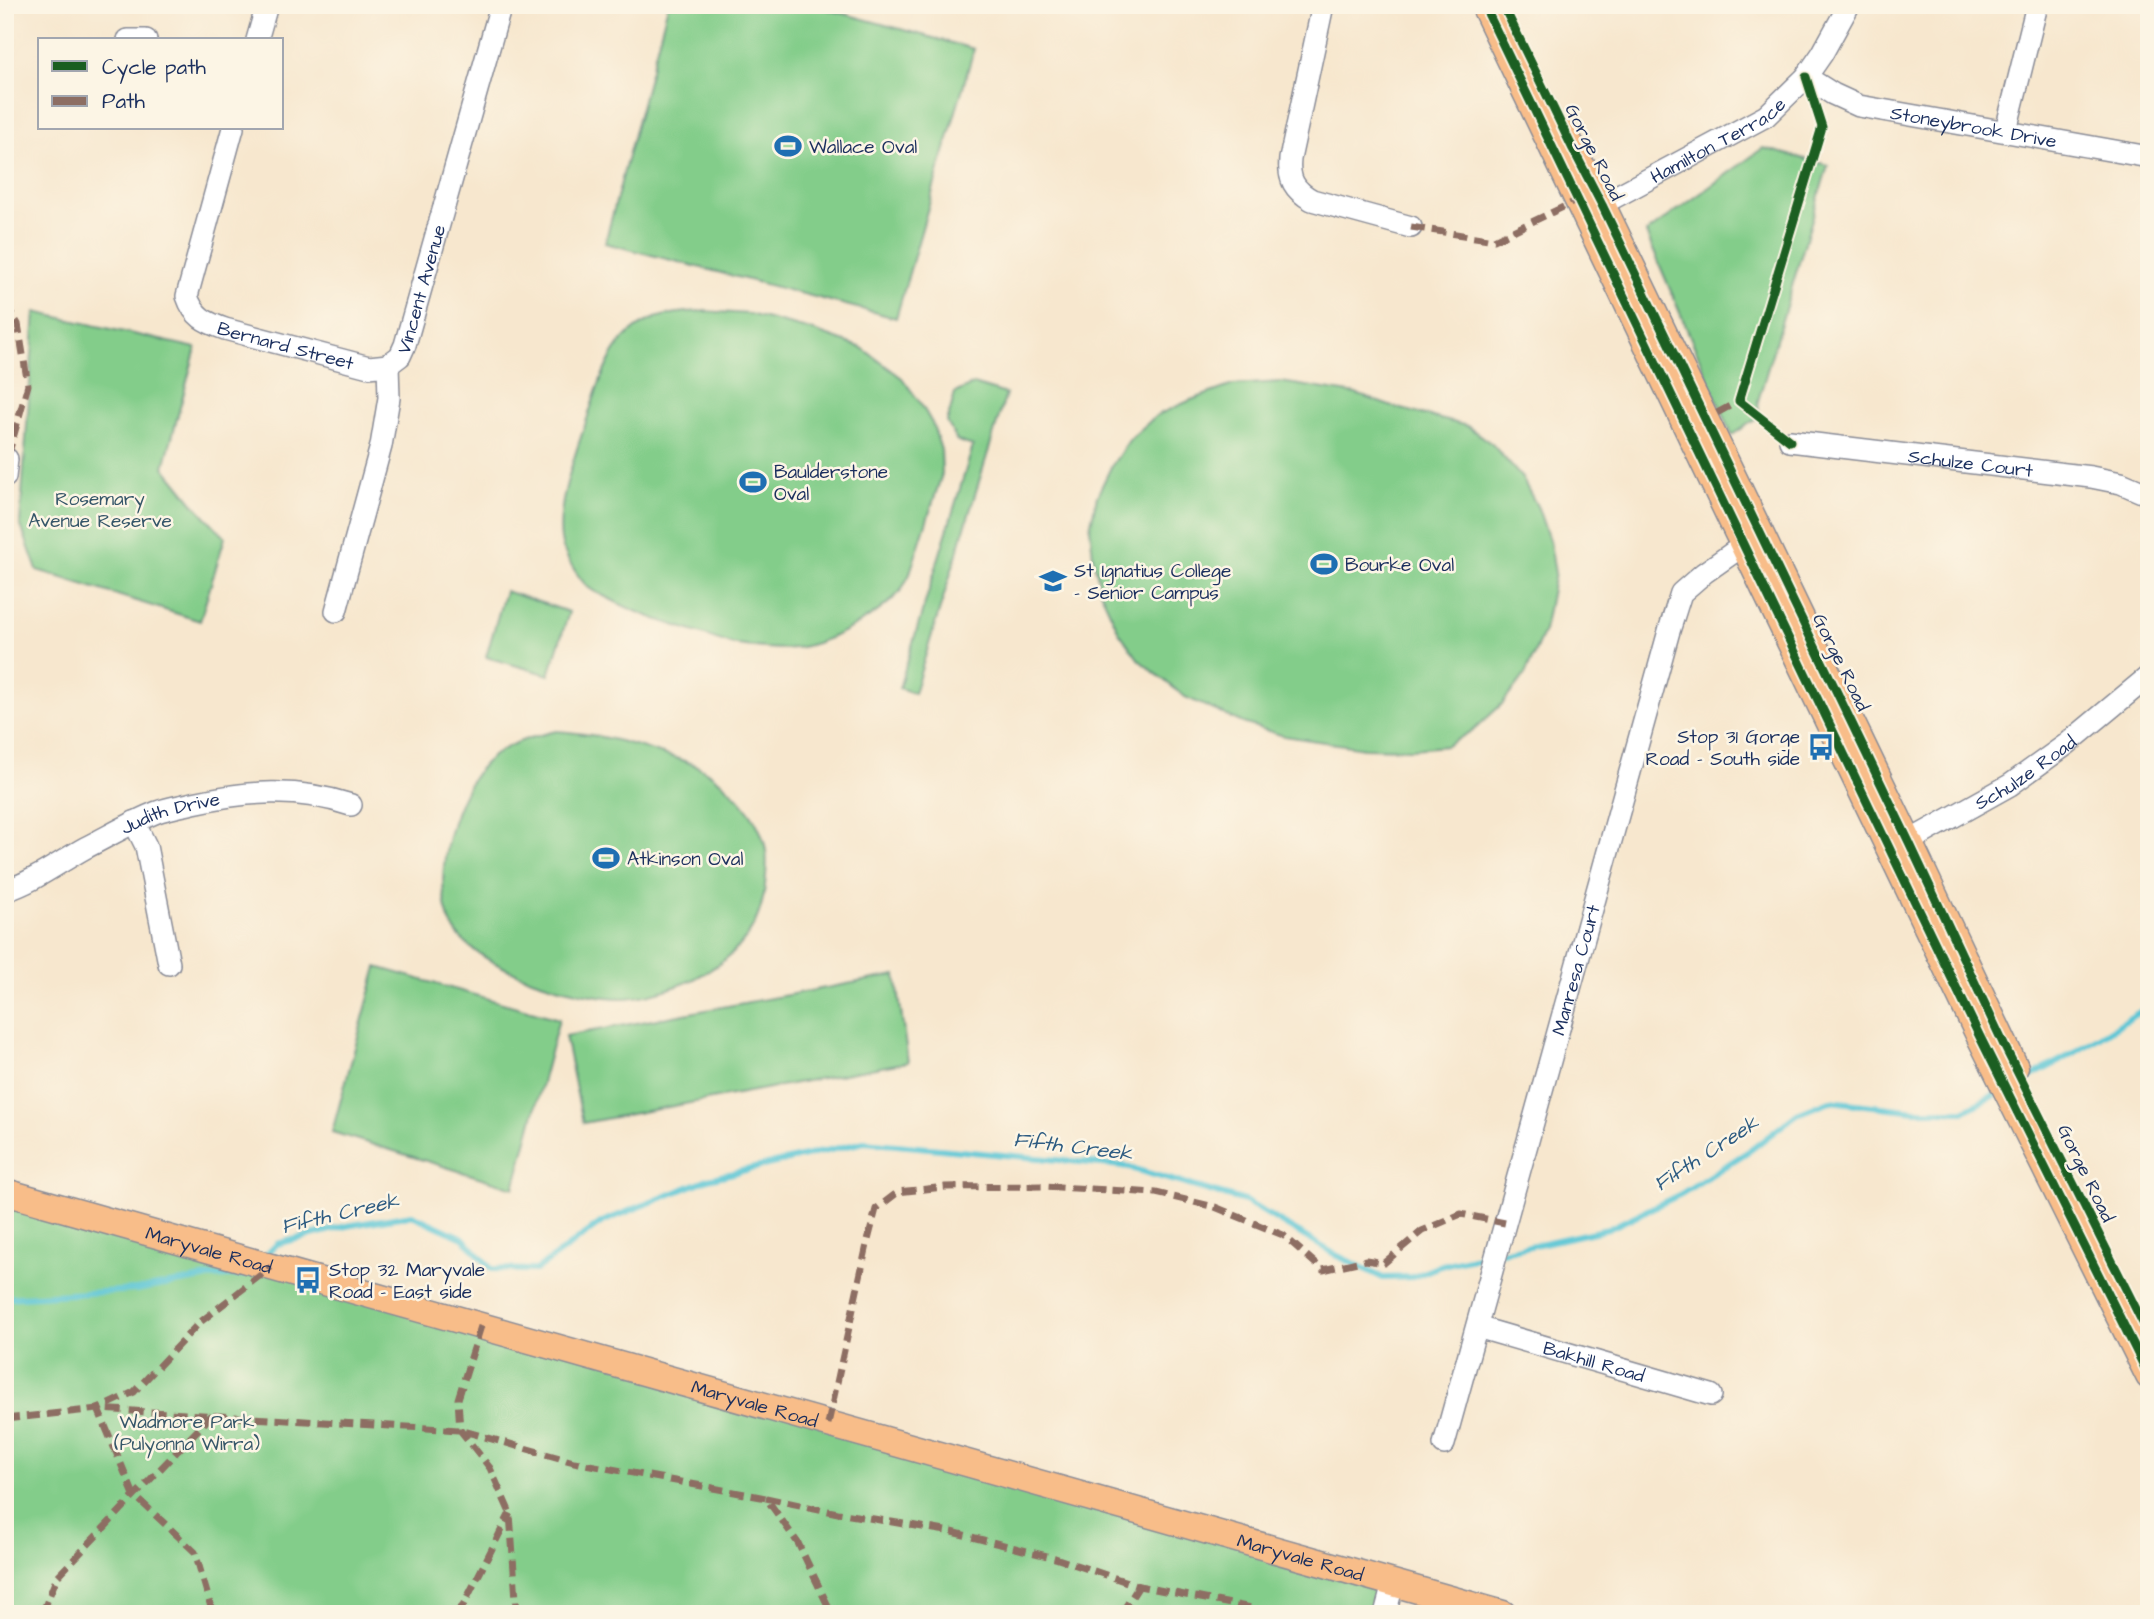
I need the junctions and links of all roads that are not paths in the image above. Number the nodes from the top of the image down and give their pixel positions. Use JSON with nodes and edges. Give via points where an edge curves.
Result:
{"nodes":[{"id":1,"x":267,"y":5,"type":"edge"},
{"id":2,"x":501,"y":5,"type":"edge"},
{"id":3,"x":1323,"y":5,"type":"edge"},
{"id":4,"x":1484,"y":5,"type":"edge"},
{"id":5,"x":1503,"y":5,"type":"edge"},
{"id":6,"x":1849,"y":5,"type":"edge"},
{"id":7,"x":2037,"y":5,"type":"edge"},
{"id":8,"x":258,"y":38,"type":"edge"},
{"id":9,"x":1806,"y":77,"type":"junction"},
{"id":10,"x":232,"y":130,"type":"edge"},
{"id":11,"x":2006,"y":130,"type":"junction"},
{"id":12,"x":2149,"y":157,"type":"edge"},
{"id":13,"x":1593,"y":209,"type":"junction"},
{"id":14,"x":1411,"y":227,"type":"dead end"},
{"id":15,"x":388,"y":365,"type":"junction"},
{"id":16,"x":1790,"y":442,"type":"dead end"},
{"id":17,"x":2149,"y":495,"type":"edge"},
{"id":18,"x":1751,"y":540,"type":"junction"},
{"id":19,"x":336,"y":611,"type":"dead end"},
{"id":20,"x":2149,"y":676,"type":"edge"},
{"id":21,"x":351,"y":804,"type":"dead end"},
{"id":22,"x":134,"y":822,"type":"junction"},
{"id":23,"x":1900,"y":847,"type":"junction"},
{"id":24,"x":5,"y":891,"type":"edge"},
{"id":25,"x":169,"y":964,"type":"dead end"},
{"id":26,"x":2014,"y":1085,"type":"junction"},
{"id":27,"x":5,"y":1192,"type":"edge"},
{"id":28,"x":1477,"y":1327,"type":"junction"},
{"id":29,"x":2149,"y":1335,"type":"edge"},
{"id":30,"x":2149,"y":1376,"type":"edge"},
{"id":31,"x":1711,"y":1395,"type":"dead end"},
{"id":32,"x":1444,"y":1444,"type":"dead end"},
{"id":33,"x":1393,"y":1584,"type":"junction"},
{"id":34,"x":1385,"y":1614,"type":"edge"},
{"id":35,"x":1503,"y":1614,"type":"edge"}],
"edges":[{"from":1,"to":8,"type":"street"},
{"from":2,"to":15,"type":"street","name":"Vincent Avenue","via":[[405,345]]},
{"from":3,"to":14,"type":"street","via":[[1290,159],[1292,184],[1312,200]]},
{"from":4,"to":13,"type":"main road","name":"Gorge Road"},
{"from":5,"to":13,"type":"main road","name":"Gorge Road","via":[[1573,149]]},
{"from":6,"to":9,"type":"street","name":"Hamilton Terrace"},
{"from":7,"to":11,"type":"street"},
{"from":9,"to":11,"type":"street","name":"Stoneybrook Drive","via":[[1859,106]]},
{"from":9,"to":13,"type":"street","name":"Hamilton Terrace","via":[[1766,116]]},
{"from":10,"to":15,"type":"street","name":"Bernard Street","via":[[187,296],[191,308],[206,322],[225,329],[369,367]]},
{"from":11,"to":12,"type":"street","name":"Stoneybrook Drive"},
{"from":13,"to":18,"type":"main road","name":"Gorge Road"},
{"from":15,"to":19,"type":"street","name":"Vincent Avenue","via":[[389,398],[381,446]]},
{"from":16,"to":17,"type":"street","name":"Schulze Court","via":[[2091,477]]},
{"from":18,"to":23,"type":"main road","name":"Gorge Road"},
{"from":18,"to":28,"type":"street","name":"Manresa Court","via":[[1681,593]]},
{"from":20,"to":23,"type":"street","name":"Schulze Road","via":[[2010,785]]},
{"from":21,"to":22,"type":"street","name":"Judith Drive","via":[[285,792],[229,795]]},
{"from":22,"to":24,"type":"street","name":"Judith Drive","via":[[28,883]]},
{"from":22,"to":25,"type":"street","via":[[146,846]]},
{"from":23,"to":26,"type":"main road","name":"Gorge Road"},
{"from":26,"to":29,"type":"main road","name":"Gorge Road"},
{"from":26,"to":30,"type":"main road","name":"Gorge Road"},
{"from":27,"to":33,"type":"main road","name":"Maryvale Road"},
{"from":28,"to":31,"type":"street","name":"Bakhill Road"},
{"from":28,"to":32,"type":"street","name":"Manresa Court"},
{"from":33,"to":34,"type":"street"},
{"from":33,"to":35,"type":"main road","name":"Maryvale Road"}]}
